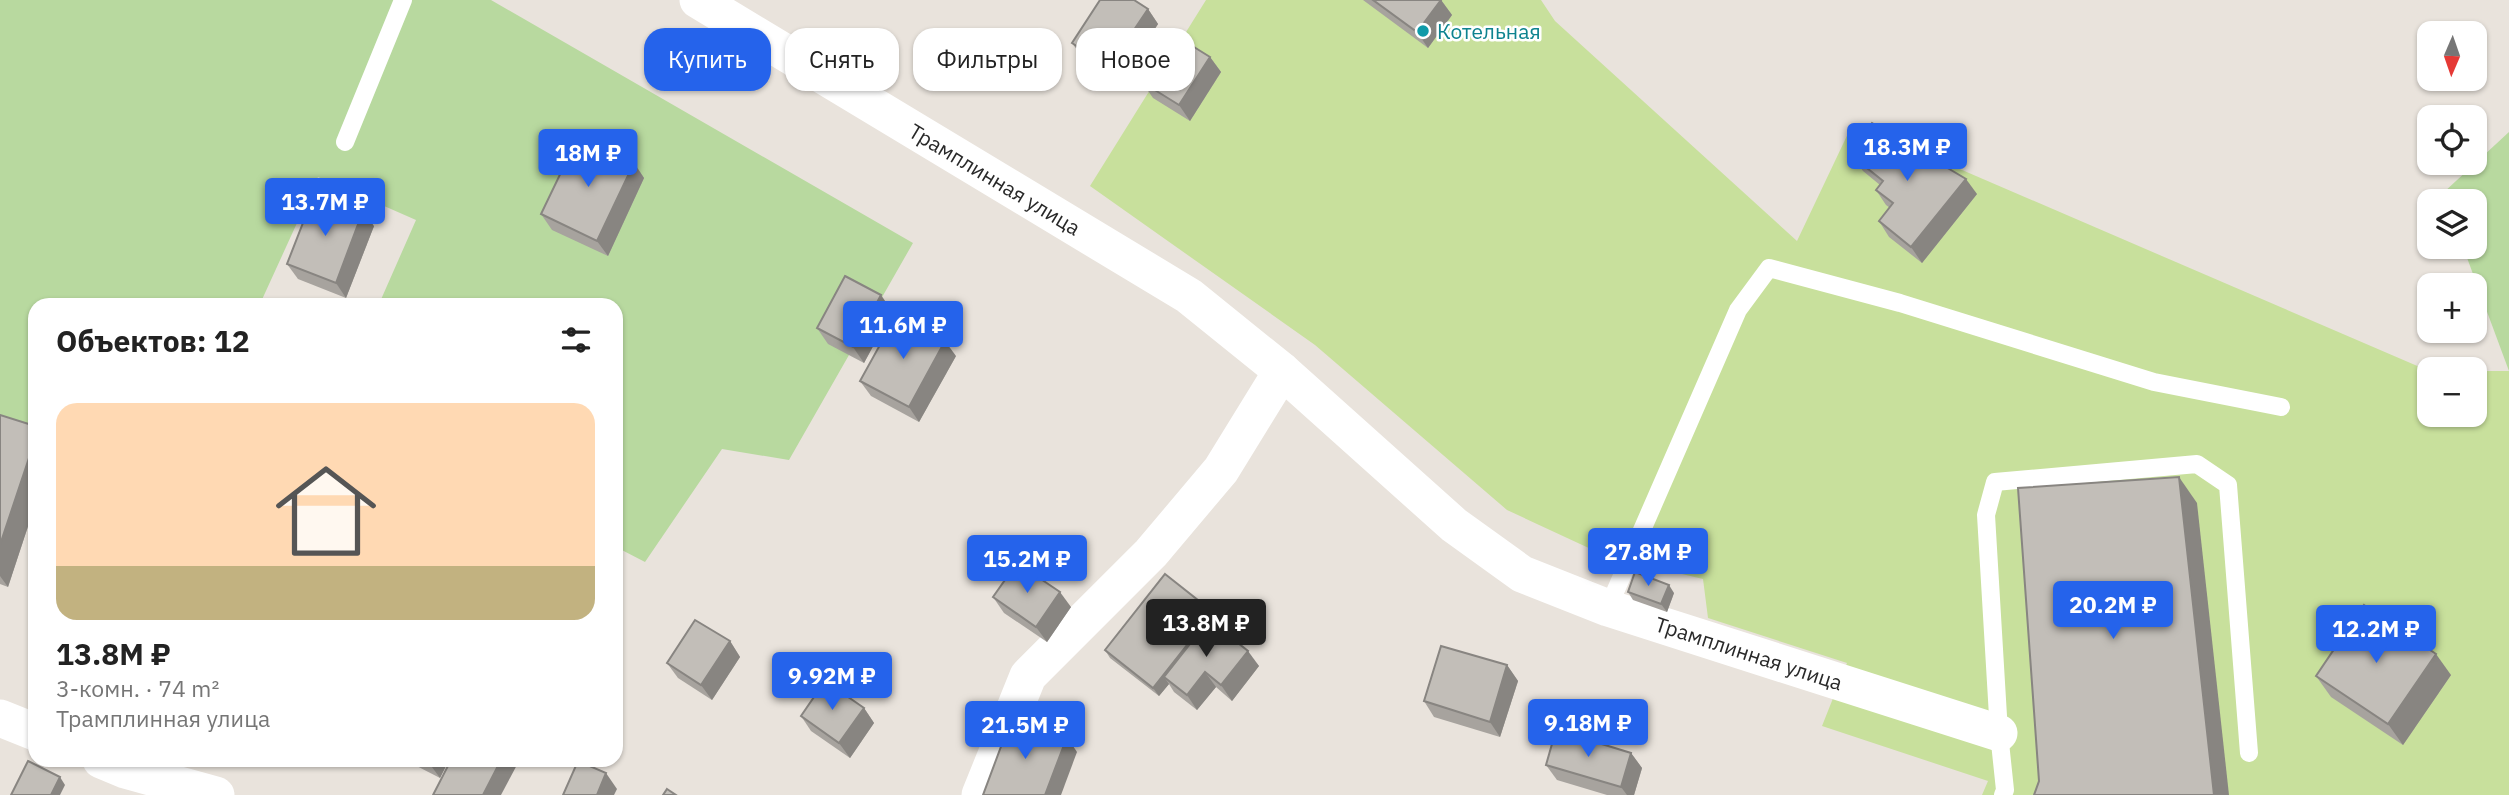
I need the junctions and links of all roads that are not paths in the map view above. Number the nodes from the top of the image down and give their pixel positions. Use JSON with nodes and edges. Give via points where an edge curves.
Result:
{"nodes":[{"id":1,"x":403,"y":0,"type":"edge"},
{"id":2,"x":698,"y":0,"type":"edge"},
{"id":3,"x":345,"y":142,"type":"dead end"},
{"id":4,"x":1282,"y":371,"type":"junction"},
{"id":5,"x":2281,"y":407,"type":"dead end"},
{"id":6,"x":1608,"y":608,"type":"junction"},
{"id":7,"x":0,"y":718,"type":"edge"},
{"id":8,"x":28,"y":729,"type":"edge"},
{"id":9,"x":1999,"y":733,"type":"junction"},
{"id":10,"x":2249,"y":753,"type":"dead end"},
{"id":11,"x":118,"y":767,"type":"edge"},
{"id":12,"x":216,"y":795,"type":"edge"},
{"id":13,"x":980,"y":795,"type":"edge"},
{"id":14,"x":2003,"y":795,"type":"edge"}],
"edges":[{"from":1,"to":3,"type":"lane"},
{"from":2,"to":4,"type":"street","name":"Трамплинная улица","via":[[1189,296]]},
{"from":4,"to":6,"type":"street","name":"Трамплинная улица","via":[[1454,525],[1499,558],[1522,574]]},
{"from":4,"to":13,"type":"street","via":[[1221,470],[1151,553],[1028,676]]},
{"from":5,"to":6,"type":"lane","via":[[2154,382],[1900,303],[1769,268],[1738,310]]},
{"from":6,"to":9,"type":"street","name":"Трамплинная улица"},
{"from":7,"to":8,"type":"street"},
{"from":9,"to":10,"type":"lane","via":[[1986,515],[1995,482],[2197,464],[2228,485]]},
{"from":9,"to":14,"type":"lane"},
{"from":11,"to":12,"type":"street"}]}
